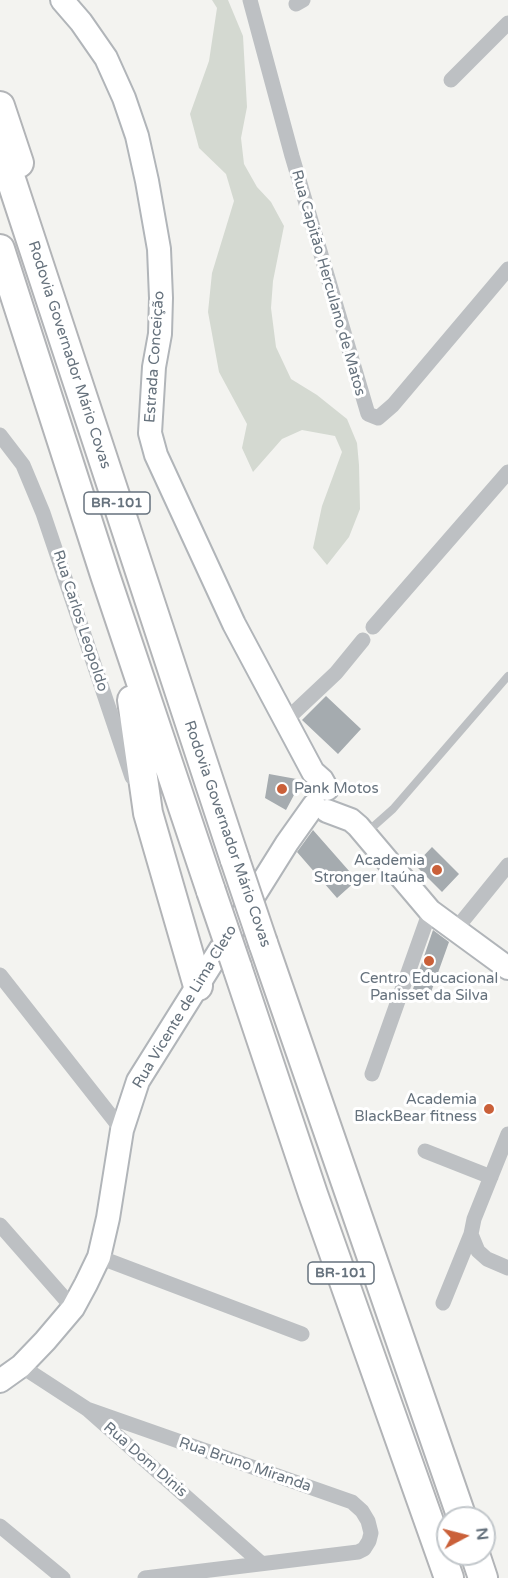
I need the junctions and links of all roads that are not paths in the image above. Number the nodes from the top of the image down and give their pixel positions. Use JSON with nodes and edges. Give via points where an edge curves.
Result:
{"nodes":[{"id":1,"x":62,"y":0,"type":"edge"},
{"id":2,"x":250,"y":0,"type":"edge"},
{"id":3,"x":508,"y":23,"type":"edge"},
{"id":4,"x":451,"y":80,"type":"dead end"},
{"id":5,"x":0,"y":106,"type":"edge"},
{"id":6,"x":0,"y":146,"type":"edge"},
{"id":7,"x":0,"y":249,"type":"edge"},
{"id":8,"x":508,"y":269,"type":"edge"},
{"id":9,"x":52,"y":303,"type":"junction"},
{"id":10,"x":0,"y":435,"type":"edge"},
{"id":11,"x":508,"y":472,"type":"edge"},
{"id":12,"x":105,"y":575,"type":"junction"},
{"id":13,"x":373,"y":627,"type":"dead end"},
{"id":14,"x":363,"y":640,"type":"dead end"},
{"id":15,"x":508,"y":676,"type":"edge"},
{"id":16,"x":285,"y":721,"type":"junction"},
{"id":17,"x":322,"y":796,"type":"junction"},
{"id":18,"x":148,"y":813,"type":"junction"},
{"id":19,"x":358,"y":827,"type":"junction"},
{"id":20,"x":508,"y":865,"type":"edge"},
{"id":21,"x":430,"y":911,"type":"junction"},
{"id":22,"x":456,"y":929,"type":"junction"},
{"id":23,"x":184,"y":932,"type":"junction"},
{"id":24,"x":230,"y":956,"type":"junction"},
{"id":25,"x":508,"y":968,"type":"edge"},
{"id":26,"x":0,"y":975,"type":"edge"},
{"id":27,"x":198,"y":986,"type":"junction"},
{"id":28,"x":372,"y":1074,"type":"dead end"},
{"id":29,"x":122,"y":1130,"type":"junction"},
{"id":30,"x":508,"y":1134,"type":"edge"},
{"id":31,"x":425,"y":1151,"type":"dead end"},
{"id":32,"x":491,"y":1177,"type":"junction"},
{"id":33,"x":0,"y":1225,"type":"edge"},
{"id":34,"x":471,"y":1234,"type":"junction"},
{"id":35,"x":99,"y":1257,"type":"junction"},
{"id":36,"x":508,"y":1268,"type":"edge"},
{"id":37,"x":443,"y":1303,"type":"dead end"},
{"id":38,"x":73,"y":1308,"type":"junction"},
{"id":39,"x":302,"y":1334,"type":"dead end"},
{"id":40,"x":21,"y":1366,"type":"junction"},
{"id":41,"x":0,"y":1381,"type":"edge"},
{"id":42,"x":87,"y":1409,"type":"junction"},
{"id":43,"x":458,"y":1506,"type":"edge"},
{"id":44,"x":0,"y":1526,"type":"edge"},
{"id":45,"x":261,"y":1563,"type":"junction"},
{"id":46,"x":61,"y":1577,"type":"edge"},
{"id":47,"x":146,"y":1578,"type":"edge"},
{"id":48,"x":449,"y":1578,"type":"edge"}],
"edges":[{"from":1,"to":16,"type":"main road","name":"Estrada Conceição","via":[[106,58],[130,117],[147,181],[159,249],[161,298],[150,433],[156,455],[234,624]]},
{"from":2,"to":8,"type":"street","name":"Rua Capitão Herculano de Matos","via":[[365,410],[371,417],[378,418],[393,405]]},
{"from":3,"to":4,"type":"street"},
{"from":5,"to":9,"type":"highway","via":[[27,188]]},
{"from":6,"to":9,"type":"highway","name":"Rodovia Governador Mário Covas","number":"BR-101"},
{"from":7,"to":12,"type":"highway","number":"BR-101"},
{"from":9,"to":43,"type":"highway","name":"Rodovia Governador Mário Covas","number":"BR-101","bridge":true,"via":[[263,943]]},
{"from":10,"to":18,"type":"street","name":"Rua Carlos Leopoldo","via":[[24,465],[43,513]]},
{"from":11,"to":13,"type":"street"},
{"from":12,"to":18,"type":"highway","via":[[135,712]]},
{"from":12,"to":24,"type":"highway","number":"BR-101","bridge":true},
{"from":14,"to":16,"type":"street","via":[[336,673]]},
{"from":15,"to":19,"type":"lane","via":[[393,809]]},
{"from":16,"to":17,"type":"main road","name":"Estrada Conceição"},
{"from":17,"to":19,"type":"main road"},
{"from":17,"to":24,"type":"main road","name":"Rua Vicente de Lima Cleto","via":[[286,843]]},
{"from":18,"to":23,"type":"highway"},
{"from":19,"to":21,"type":"main road"},
{"from":20,"to":22,"type":"street"},
{"from":21,"to":22,"type":"main road"},
{"from":21,"to":28,"type":"street"},
{"from":22,"to":25,"type":"main road"},
{"from":23,"to":24,"type":"highway"},
{"from":23,"to":27,"type":"highway"},
{"from":24,"to":27,"type":"main road","name":"Rua Vicente de Lima Cleto"},
{"from":24,"to":48,"type":"highway","number":"BR-101"},
{"from":26,"to":29,"type":"street"},
{"from":27,"to":29,"type":"main road","name":"Rua Vicente de Lima Cleto","via":[[138,1081]]},
{"from":29,"to":35,"type":"main road","name":"Rua Vicente de Lima Cleto"},
{"from":30,"to":32,"type":"street"},
{"from":31,"to":32,"type":"street"},
{"from":32,"to":34,"type":"street"},
{"from":33,"to":38,"type":"street"},
{"from":34,"to":36,"type":"street","via":[[474,1245],[487,1258]]},
{"from":34,"to":37,"type":"street"},
{"from":35,"to":38,"type":"main road","name":"Rua Vicente de Lima Cleto"},
{"from":35,"to":39,"type":"street"},
{"from":38,"to":40,"type":"main road","name":"Rua Vicente de Lima Cleto"},
{"from":40,"to":41,"type":"main road","name":"Rua Vicente de Lima Cleto"},
{"from":40,"to":42,"type":"street","name":"Rua Dom Dinis"},
{"from":42,"to":45,"type":"street","name":"Rua Dom Dinis"},
{"from":42,"to":45,"type":"street","name":"Rua Bruno Miranda","via":[[352,1502],[368,1521],[371,1533],[364,1549]]},
{"from":44,"to":46,"type":"street"},
{"from":45,"to":47,"type":"street"}]}
